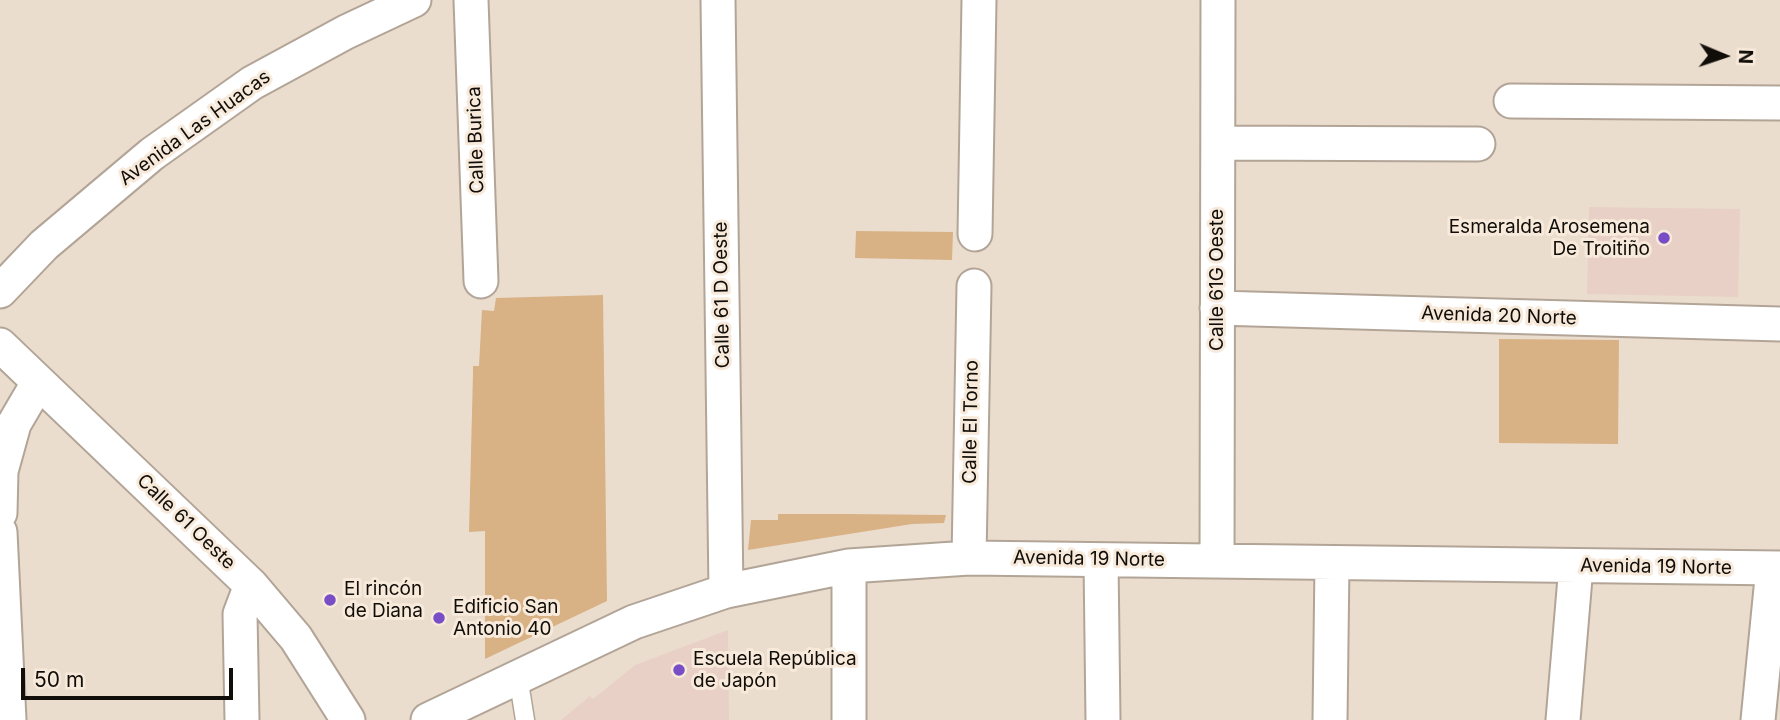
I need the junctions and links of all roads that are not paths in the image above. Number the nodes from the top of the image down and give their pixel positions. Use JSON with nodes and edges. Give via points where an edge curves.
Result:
{"nodes":[{"id":1,"x":414,"y":0,"type":"edge"},
{"id":2,"x":471,"y":0,"type":"edge"},
{"id":3,"x":718,"y":0,"type":"edge"},
{"id":4,"x":979,"y":0,"type":"edge"},
{"id":5,"x":1218,"y":0,"type":"edge"},
{"id":6,"x":1511,"y":101,"type":"dead end"},
{"id":7,"x":1780,"y":103,"type":"edge"},
{"id":8,"x":1217,"y":143,"type":"junction"},
{"id":9,"x":1478,"y":144,"type":"dead end"},
{"id":10,"x":975,"y":234,"type":"dead end"},
{"id":11,"x":481,"y":281,"type":"dead end"},
{"id":12,"x":974,"y":286,"type":"dead end"},
{"id":13,"x":0,"y":291,"type":"edge"},
{"id":14,"x":1217,"y":308,"type":"junction"},
{"id":15,"x":1780,"y":324,"type":"edge"},
{"id":16,"x":0,"y":345,"type":"edge"},
{"id":17,"x":38,"y":383,"type":"junction"},
{"id":18,"x":0,"y":513,"type":"edge"},
{"id":19,"x":0,"y":532,"type":"edge"},
{"id":20,"x":969,"y":558,"type":"junction"},
{"id":21,"x":1101,"y":560,"type":"junction"},
{"id":22,"x":1216,"y":561,"type":"junction"},
{"id":23,"x":1332,"y":563,"type":"junction"},
{"id":24,"x":849,"y":566,"type":"junction"},
{"id":25,"x":1576,"y":566,"type":"junction"},
{"id":26,"x":1777,"y":568,"type":"edge"},
{"id":27,"x":251,"y":585,"type":"junction"},
{"id":28,"x":726,"y":591,"type":"junction"},
{"id":29,"x":518,"y":676,"type":"junction"},
{"id":30,"x":9,"y":720,"type":"edge"},
{"id":31,"x":242,"y":720,"type":"edge"},
{"id":32,"x":348,"y":720,"type":"edge"},
{"id":33,"x":428,"y":720,"type":"edge"},
{"id":34,"x":524,"y":720,"type":"edge"},
{"id":35,"x":849,"y":720,"type":"edge"},
{"id":36,"x":1103,"y":720,"type":"edge"},
{"id":37,"x":1330,"y":720,"type":"edge"},
{"id":38,"x":1563,"y":720,"type":"edge"},
{"id":39,"x":1758,"y":720,"type":"edge"}],
"edges":[{"from":1,"to":13,"type":"street","name":"Avenida Las Huacas","via":[[253,83],[152,154],[44,245]]},
{"from":2,"to":11,"type":"street","name":"Calle Burica"},
{"from":3,"to":28,"type":"street","name":"Calle 61 D Oeste"},
{"from":4,"to":10,"type":"street"},
{"from":5,"to":8,"type":"street","name":"Calle 61G Oeste"},
{"from":6,"to":7,"type":"street"},
{"from":8,"to":9,"type":"street"},
{"from":8,"to":14,"type":"street","name":"Calle 61G Oeste"},
{"from":12,"to":20,"type":"street","name":"Calle El Torno"},
{"from":14,"to":15,"type":"street","name":"Avenida 20 Norte"},
{"from":14,"to":22,"type":"street","name":"Calle 61G Oeste"},
{"from":16,"to":17,"type":"street","name":"Calle 61 Oeste"},
{"from":17,"to":18,"type":"street","via":[[14,424],[1,471]]},
{"from":17,"to":27,"type":"street","name":"Calle 61 Oeste"},
{"from":19,"to":30,"type":"street"},
{"from":20,"to":21,"type":"street","name":"Avenida 19 Norte"},
{"from":20,"to":24,"type":"street","name":"Avenida 19 Norte"},
{"from":21,"to":22,"type":"street","name":"Avenida 19 Norte"},
{"from":21,"to":36,"type":"street"},
{"from":22,"to":23,"type":"street","name":"Avenida 19 Norte"},
{"from":23,"to":25,"type":"street","name":"Avenida 19 Norte"},
{"from":23,"to":37,"type":"street"},
{"from":24,"to":28,"type":"street","name":"Avenida 19 Norte"},
{"from":24,"to":35,"type":"street"},
{"from":25,"to":26,"type":"street","name":"Avenida 19 Norte"},
{"from":25,"to":38,"type":"street"},
{"from":26,"to":39,"type":"street"},
{"from":27,"to":31,"type":"street","via":[[240,614]]},
{"from":27,"to":32,"type":"street","name":"Calle 61 Oeste","via":[[296,638]]},
{"from":28,"to":29,"type":"street","name":"Avenida 19 Norte","via":[[634,622]]},
{"from":29,"to":33,"type":"street","name":"Avenida 19 Norte"},
{"from":29,"to":34,"type":"lane"}]}
